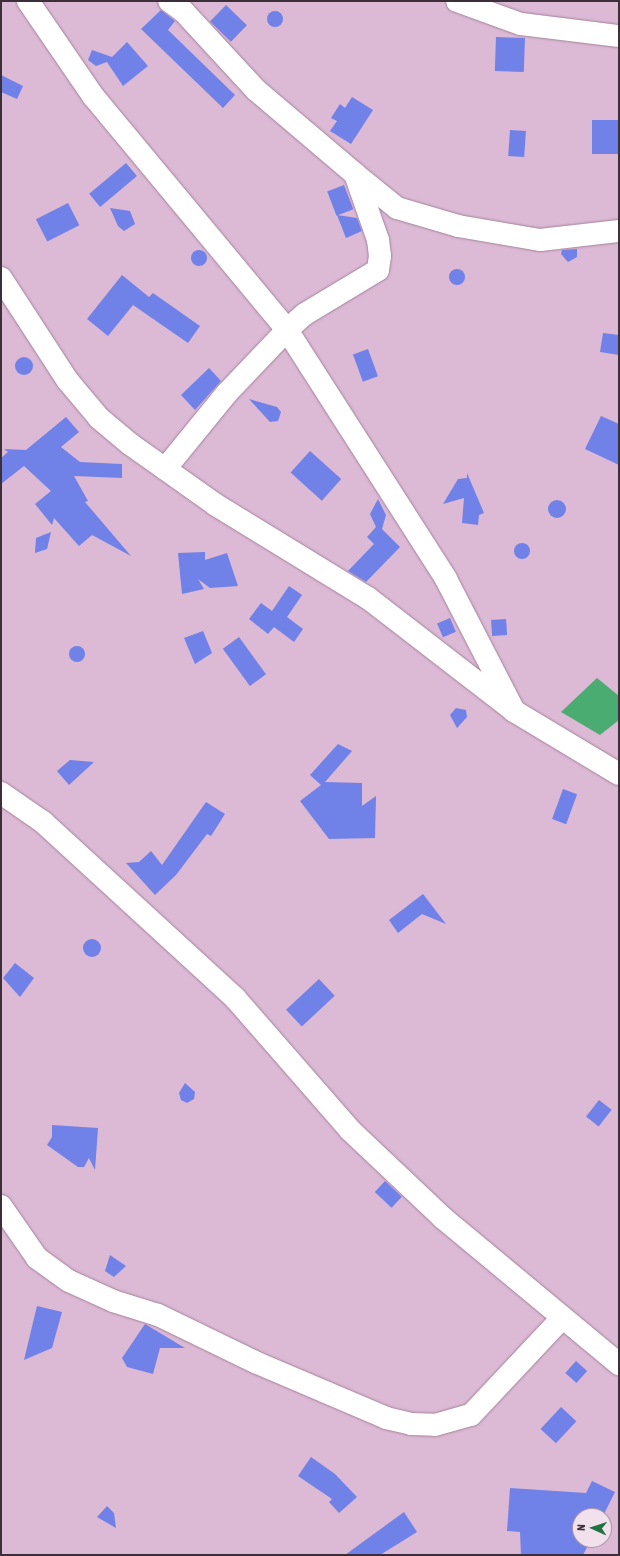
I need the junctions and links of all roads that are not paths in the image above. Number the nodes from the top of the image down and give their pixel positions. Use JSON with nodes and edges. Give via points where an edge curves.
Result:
{"nodes":[{"id":1,"x":457,"y":1,"type":"edge"},
{"id":2,"x":36,"y":3,"type":"edge"},
{"id":3,"x":181,"y":4,"type":"edge"},
{"id":4,"x":619,"y":36,"type":"edge"},
{"id":5,"x":355,"y":174,"type":"junction"},
{"id":6,"x":619,"y":231,"type":"edge"},
{"id":7,"x":1,"y":278,"type":"edge"},
{"id":8,"x":287,"y":330,"type":"junction"},
{"id":9,"x":165,"y":469,"type":"junction"},
{"id":10,"x":514,"y":712,"type":"junction"},
{"id":11,"x":619,"y":774,"type":"edge"},
{"id":12,"x":1,"y":793,"type":"edge"},
{"id":13,"x":1,"y":1206,"type":"edge"},
{"id":14,"x":562,"y":1318,"type":"junction"},
{"id":15,"x":619,"y":1364,"type":"edge"}],
"edges":[{"from":1,"to":4,"type":"street","via":[[521,24]]},
{"from":2,"to":8,"type":"street","via":[[92,96]]},
{"from":3,"to":5,"type":"street","via":[[256,90]]},
{"from":5,"to":6,"type":"street","via":[[397,208],[458,226],[540,240]]},
{"from":5,"to":8,"type":"street","via":[[378,240],[378,270],[305,314]]},
{"from":7,"to":9,"type":"street","via":[[68,382],[99,418]]},
{"from":8,"to":9,"type":"street","via":[[227,393]]},
{"from":8,"to":10,"type":"street","via":[[446,579]]},
{"from":9,"to":10,"type":"street","via":[[216,505],[368,598]]},
{"from":10,"to":11,"type":"street"},
{"from":12,"to":14,"type":"street","via":[[44,822],[212,977],[350,1130],[443,1218]]},
{"from":13,"to":14,"type":"street","via":[[37,1258],[69,1281],[113,1301],[158,1315],[255,1362],[386,1418],[411,1424],[435,1425],[471,1415]]},
{"from":14,"to":15,"type":"street"}]}
